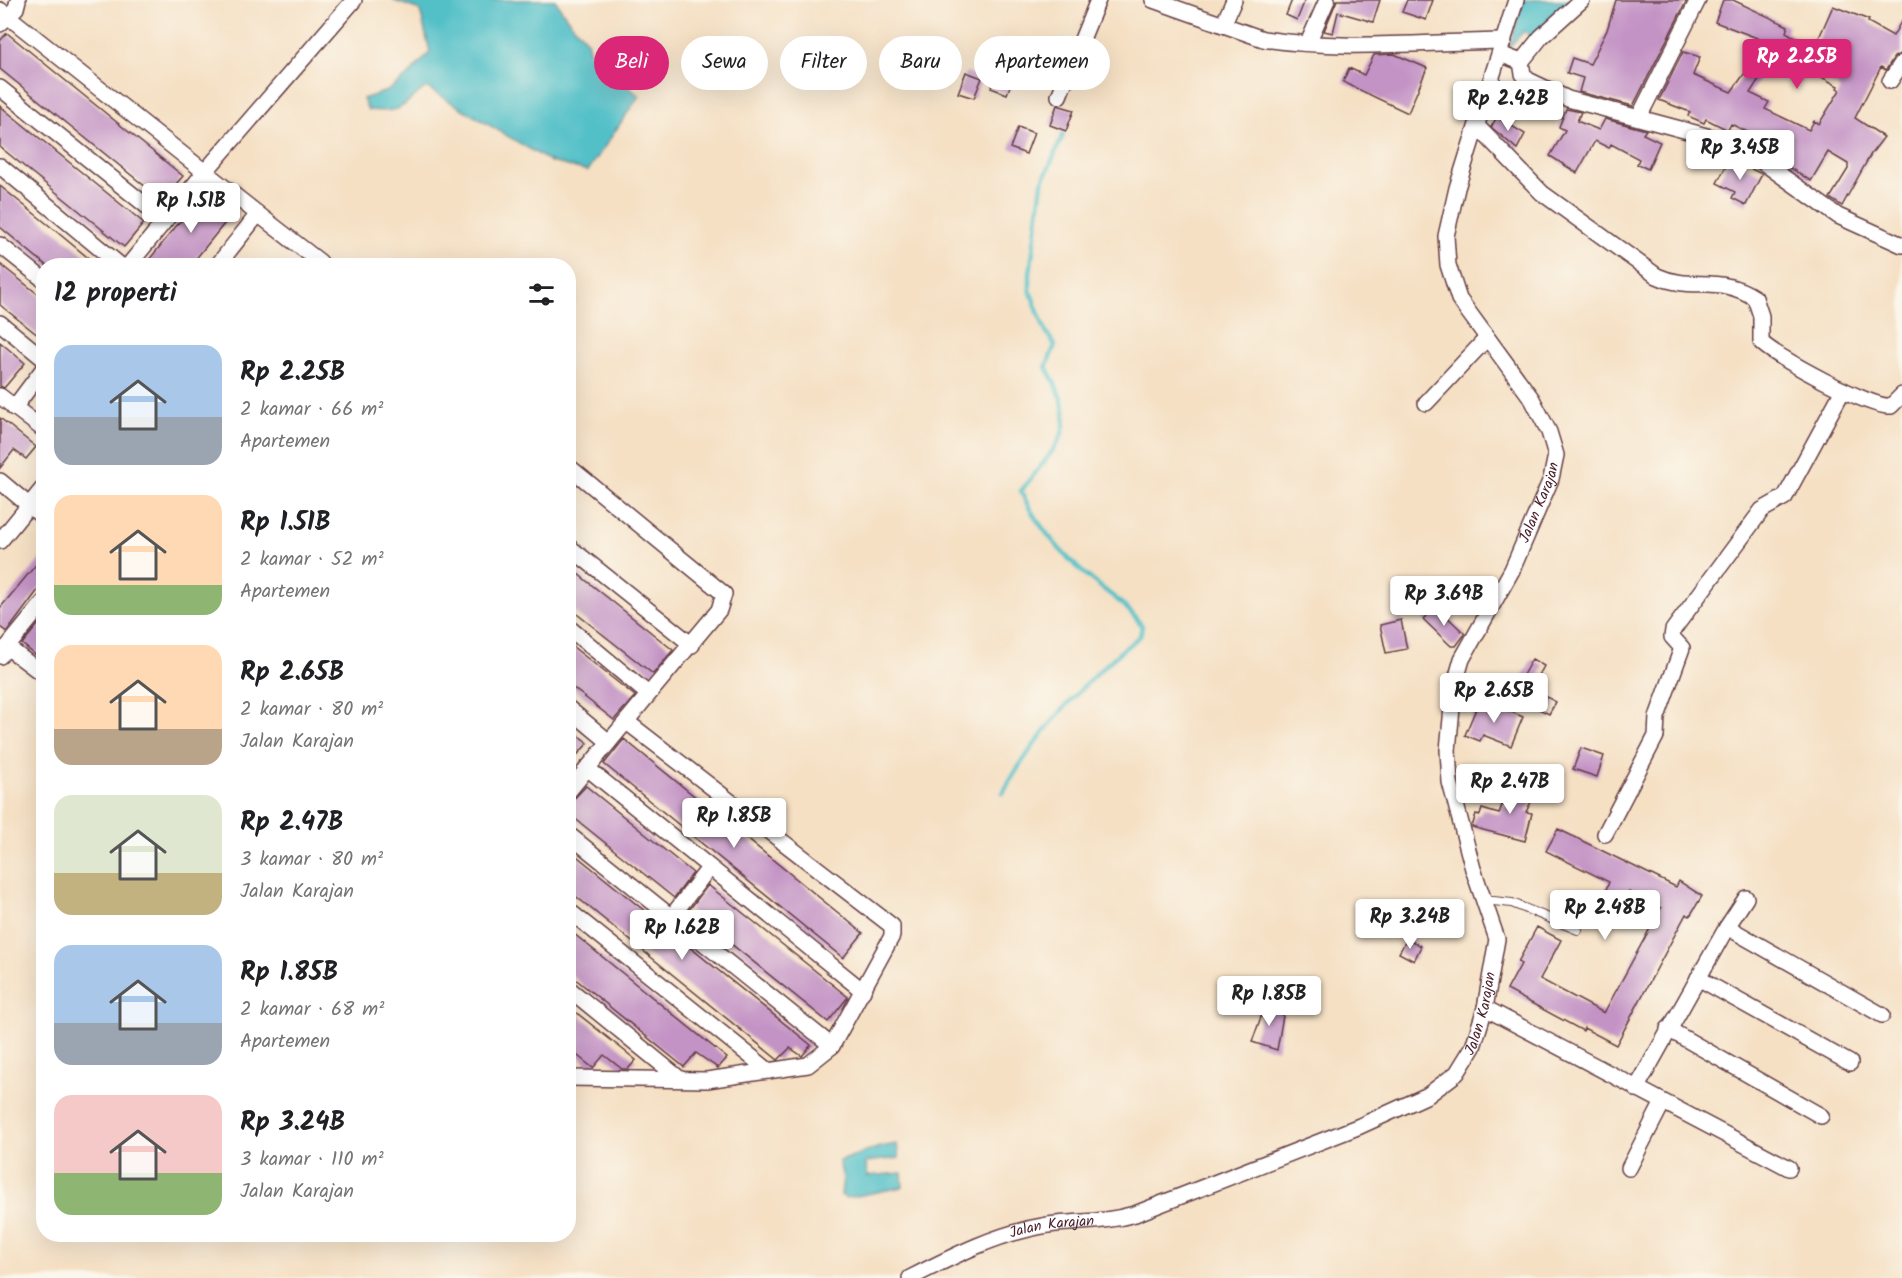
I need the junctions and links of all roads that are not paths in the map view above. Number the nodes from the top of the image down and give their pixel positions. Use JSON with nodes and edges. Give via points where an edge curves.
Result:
{"nodes":[{"id":1,"x":18,"y":0,"type":"edge"},
{"id":2,"x":354,"y":0,"type":"edge"},
{"id":3,"x":1098,"y":0,"type":"edge"},
{"id":4,"x":1153,"y":0,"type":"edge"},
{"id":5,"x":1234,"y":0,"type":"edge"},
{"id":6,"x":1327,"y":0,"type":"edge"},
{"id":7,"x":1516,"y":0,"type":"edge"},
{"id":8,"x":1582,"y":0,"type":"edge"},
{"id":9,"x":1698,"y":0,"type":"edge"},
{"id":10,"x":2,"y":17,"type":"edge"},
{"id":11,"x":1223,"y":25,"type":"junction"},
{"id":12,"x":1308,"y":43,"type":"junction"},
{"id":13,"x":1502,"y":48,"type":"junction"},
{"id":14,"x":1521,"y":62,"type":"junction"},
{"id":15,"x":1902,"y":63,"type":"edge"},
{"id":16,"x":1890,"y":81,"type":"dead end"},
{"id":17,"x":0,"y":87,"type":"edge"},
{"id":18,"x":1059,"y":96,"type":"dead end"},
{"id":19,"x":1639,"y":117,"type":"junction"},
{"id":20,"x":1477,"y":126,"type":"junction"},
{"id":21,"x":0,"y":165,"type":"edge"},
{"id":22,"x":204,"y":172,"type":"junction"},
{"id":23,"x":258,"y":214,"type":"junction"},
{"id":24,"x":164,"y":220,"type":"junction"},
{"id":25,"x":0,"y":245,"type":"edge"},
{"id":26,"x":1902,"y":245,"type":"edge"},
{"id":27,"x":111,"y":258,"type":"edge"},
{"id":28,"x":134,"y":258,"type":"edge"},
{"id":29,"x":223,"y":258,"type":"edge"},
{"id":30,"x":313,"y":258,"type":"edge"},
{"id":31,"x":36,"y":274,"type":"edge"},
{"id":32,"x":0,"y":323,"type":"edge"},
{"id":33,"x":1487,"y":338,"type":"junction"},
{"id":34,"x":36,"y":352,"type":"edge"},
{"id":35,"x":36,"y":379,"type":"edge"},
{"id":36,"x":1843,"y":390,"type":"junction"},
{"id":37,"x":1902,"y":395,"type":"edge"},
{"id":38,"x":0,"y":396,"type":"edge"},
{"id":39,"x":1426,"y":403,"type":"dead end"},
{"id":40,"x":14,"y":408,"type":"junction"},
{"id":41,"x":36,"y":424,"type":"edge"},
{"id":42,"x":576,"y":473,"type":"edge"},
{"id":43,"x":0,"y":481,"type":"edge"},
{"id":44,"x":36,"y":496,"type":"edge"},
{"id":45,"x":28,"y":506,"type":"junction"},
{"id":46,"x":36,"y":512,"type":"edge"},
{"id":47,"x":0,"y":542,"type":"edge"},
{"id":48,"x":576,"y":552,"type":"edge"},
{"id":49,"x":36,"y":612,"type":"edge"},
{"id":50,"x":576,"y":634,"type":"edge"},
{"id":51,"x":692,"y":645,"type":"junction"},
{"id":52,"x":4,"y":652,"type":"edge"},
{"id":53,"x":36,"y":670,"type":"edge"},
{"id":54,"x":648,"y":694,"type":"junction"},
{"id":55,"x":576,"y":715,"type":"edge"},
{"id":56,"x":627,"y":722,"type":"junction"},
{"id":57,"x":609,"y":742,"type":"junction"},
{"id":58,"x":587,"y":768,"type":"junction"},
{"id":59,"x":576,"y":781,"type":"edge"},
{"id":60,"x":1605,"y":834,"type":"dead end"},
{"id":61,"x":576,"y":840,"type":"edge"},
{"id":62,"x":709,"y":868,"type":"junction"},
{"id":63,"x":1746,"y":898,"type":"dead end"},
{"id":64,"x":1484,"y":900,"type":"junction"},
{"id":65,"x":576,"y":916,"type":"edge"},
{"id":66,"x":672,"y":916,"type":"junction"},
{"id":67,"x":1727,"y":927,"type":"junction"},
{"id":68,"x":1578,"y":930,"type":"dead end"},
{"id":69,"x":1698,"y":978,"type":"junction"},
{"id":70,"x":863,"y":991,"type":"junction"},
{"id":71,"x":576,"y":994,"type":"edge"},
{"id":72,"x":1485,"y":1008,"type":"junction"},
{"id":73,"x":1882,"y":1015,"type":"dead end"},
{"id":74,"x":1668,"y":1029,"type":"junction"},
{"id":75,"x":832,"y":1046,"type":"junction"},
{"id":76,"x":1850,"y":1063,"type":"dead end"},
{"id":77,"x":769,"y":1071,"type":"junction"},
{"id":78,"x":576,"y":1078,"type":"edge"},
{"id":79,"x":680,"y":1078,"type":"junction"},
{"id":80,"x":1636,"y":1089,"type":"junction"},
{"id":81,"x":1663,"y":1102,"type":"junction"},
{"id":82,"x":1821,"y":1116,"type":"dead end"},
{"id":83,"x":1629,"y":1168,"type":"dead end"},
{"id":84,"x":1789,"y":1168,"type":"dead end"},
{"id":85,"x":910,"y":1278,"type":"edge"}],
"edges":[{"from":1,"to":10,"type":"street","via":[[16,8]]},
{"from":2,"to":22,"type":"street"},
{"from":3,"to":18,"type":"street"},
{"from":4,"to":11,"type":"street"},
{"from":5,"to":11,"type":"street"},
{"from":6,"to":12,"type":"street"},
{"from":7,"to":13,"type":"street","name":"Jalan Karajan"},
{"from":8,"to":14,"type":"street","via":[[1541,37]]},
{"from":9,"to":19,"type":"street"},
{"from":10,"to":22,"type":"street"},
{"from":11,"to":12,"type":"street","via":[[1263,39]]},
{"from":12,"to":13,"type":"street"},
{"from":13,"to":14,"type":"street"},
{"from":13,"to":20,"type":"street","name":"Jalan Karajan"},
{"from":14,"to":19,"type":"street","via":[[1524,74],[1534,84],[1605,110]]},
{"from":15,"to":16,"type":"street"},
{"from":17,"to":24,"type":"street"},
{"from":19,"to":26,"type":"street","via":[[1725,141],[1747,152],[1838,216]]},
{"from":20,"to":33,"type":"street","name":"Jalan Karajan","via":[[1457,189],[1445,251],[1459,299]]},
{"from":20,"to":36,"type":"street","via":[[1542,193],[1657,276],[1679,284],[1731,285],[1755,298],[1761,316],[1761,342]]},
{"from":21,"to":27,"type":"street"},
{"from":22,"to":23,"type":"street"},
{"from":22,"to":24,"type":"street"},
{"from":23,"to":29,"type":"street"},
{"from":23,"to":30,"type":"street"},
{"from":24,"to":28,"type":"street"},
{"from":25,"to":31,"type":"street"},
{"from":32,"to":34,"type":"street"},
{"from":33,"to":39,"type":"street"},
{"from":33,"to":64,"type":"street","name":"Jalan Karajan","via":[[1532,399],[1556,455],[1551,479],[1516,560],[1462,659],[1454,687],[1448,750],[1450,783]]},
{"from":35,"to":40,"type":"street"},
{"from":36,"to":37,"type":"street","via":[[1884,407],[1898,403]]},
{"from":36,"to":60,"type":"street","via":[[1785,496],[1762,510],[1673,630],[1672,637],[1682,648],[1657,717],[1656,736]]},
{"from":38,"to":40,"type":"street"},
{"from":40,"to":41,"type":"street"},
{"from":42,"to":51,"type":"street","via":[[724,594],[720,610]]},
{"from":43,"to":45,"type":"street"},
{"from":44,"to":45,"type":"street"},
{"from":45,"to":46,"type":"street"},
{"from":45,"to":47,"type":"street"},
{"from":48,"to":51,"type":"street"},
{"from":49,"to":52,"type":"street"},
{"from":50,"to":54,"type":"street"},
{"from":51,"to":54,"type":"street"},
{"from":52,"to":53,"type":"street"},
{"from":54,"to":56,"type":"street"},
{"from":55,"to":57,"type":"street"},
{"from":56,"to":57,"type":"street"},
{"from":56,"to":70,"type":"street","via":[[892,926],[892,936]]},
{"from":57,"to":58,"type":"street"},
{"from":58,"to":59,"type":"street"},
{"from":58,"to":62,"type":"street"},
{"from":61,"to":66,"type":"street"},
{"from":62,"to":66,"type":"street"},
{"from":62,"to":70,"type":"street"},
{"from":63,"to":67,"type":"street"},
{"from":64,"to":68,"type":"lane","via":[[1512,903]]},
{"from":64,"to":72,"type":"street","name":"Jalan Karajan","via":[[1497,939]]},
{"from":65,"to":77,"type":"street"},
{"from":66,"to":75,"type":"street"},
{"from":67,"to":69,"type":"street"},
{"from":67,"to":73,"type":"street"},
{"from":69,"to":74,"type":"street"},
{"from":69,"to":76,"type":"street"},
{"from":70,"to":75,"type":"street"},
{"from":71,"to":79,"type":"street"},
{"from":72,"to":80,"type":"street"},
{"from":72,"to":85,"type":"street","name":"Jalan Karajan","via":[[1463,1065],[1428,1095],[1360,1126],[1135,1214],[1112,1221],[1050,1225],[1001,1236]]},
{"from":74,"to":80,"type":"street"},
{"from":74,"to":82,"type":"street"},
{"from":75,"to":77,"type":"street","via":[[808,1065]]},
{"from":77,"to":79,"type":"street","via":[[707,1080]]},
{"from":78,"to":79,"type":"street"},
{"from":80,"to":81,"type":"street"},
{"from":81,"to":83,"type":"street"},
{"from":81,"to":84,"type":"street"}]}
